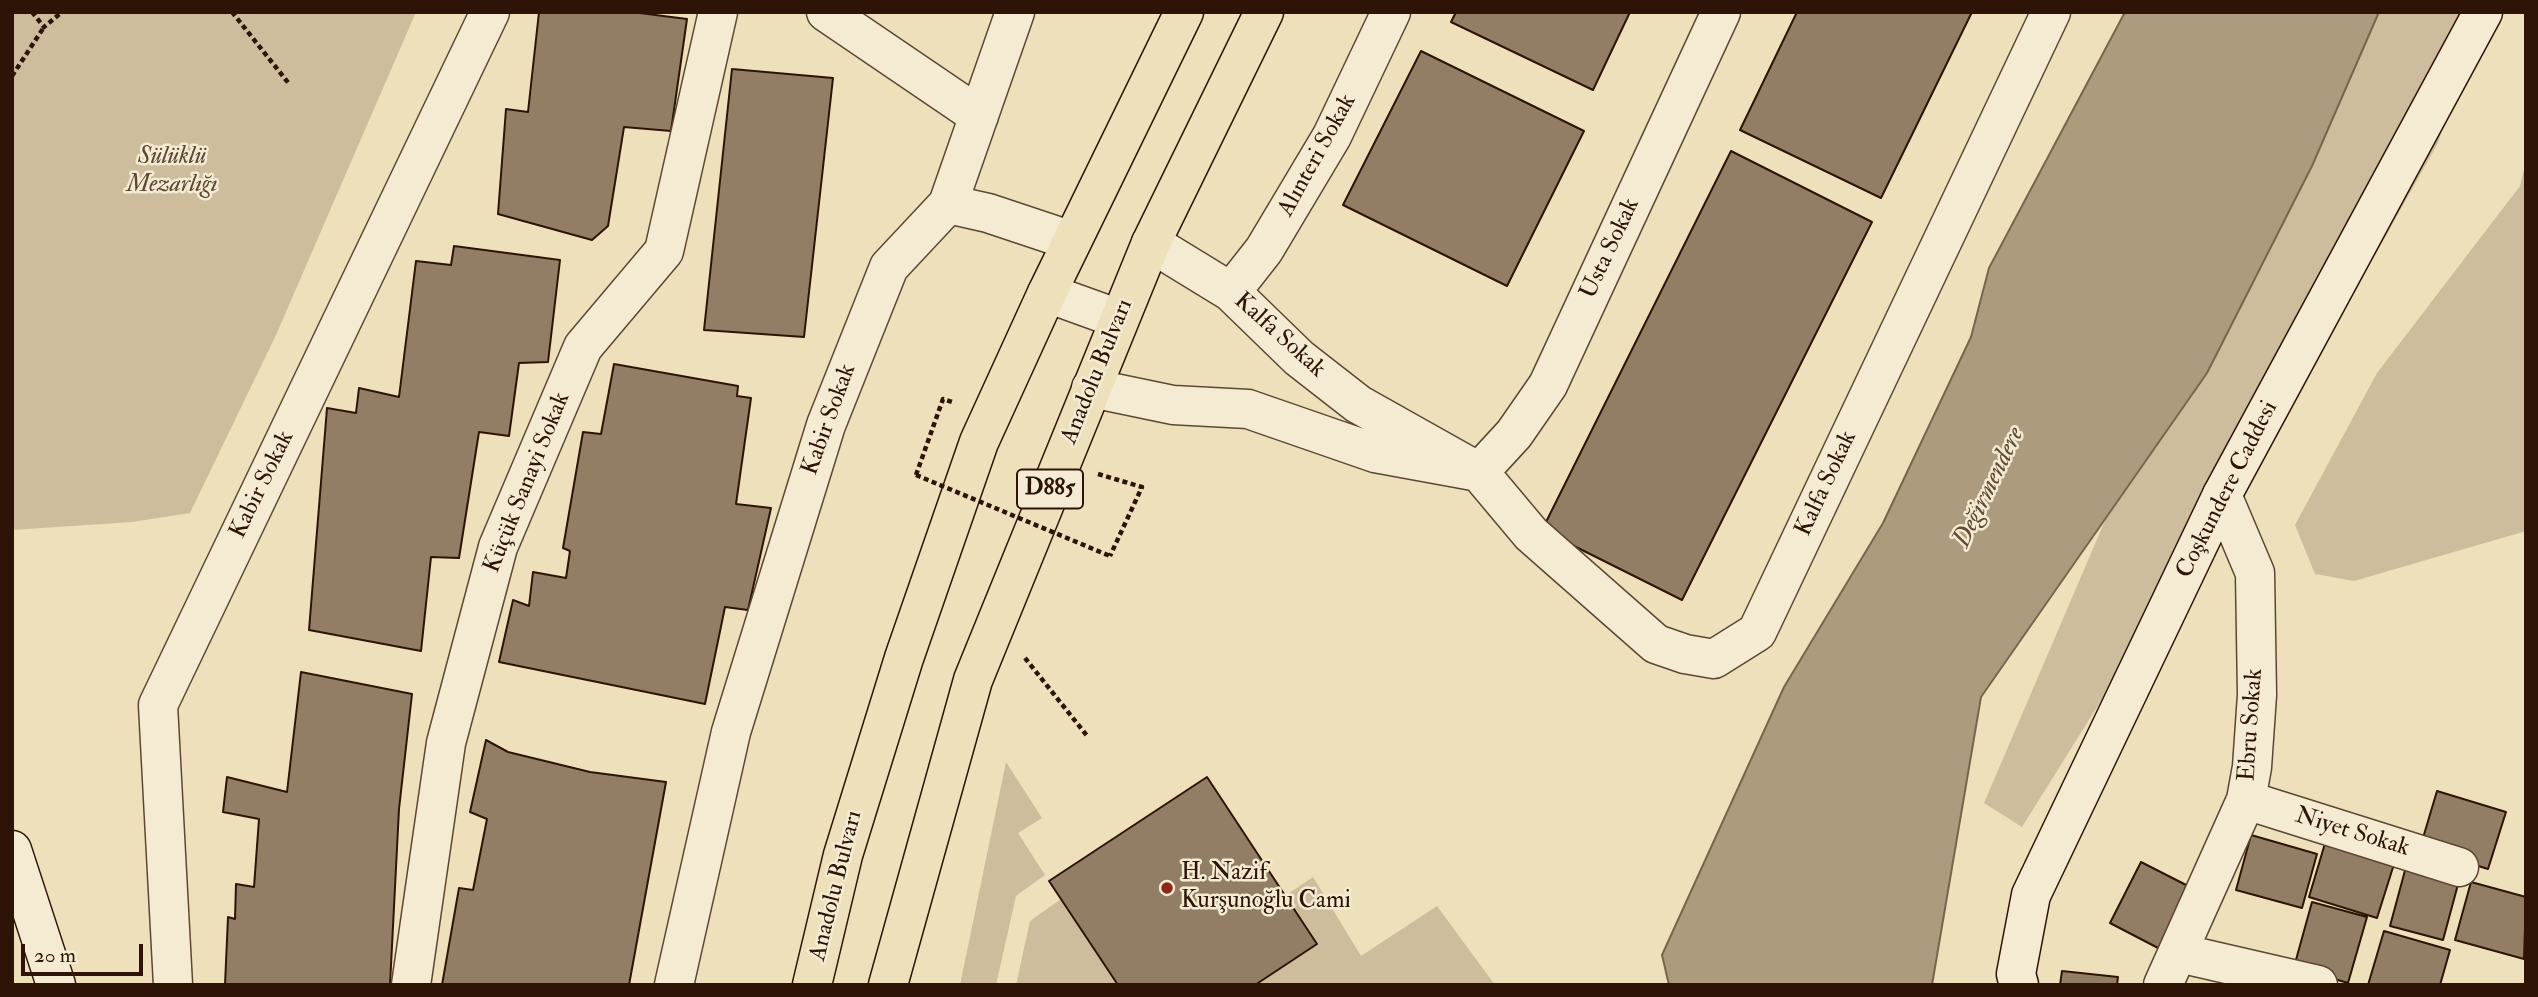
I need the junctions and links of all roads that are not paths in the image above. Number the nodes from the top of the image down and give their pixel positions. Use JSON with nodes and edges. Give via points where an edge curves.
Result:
{"nodes":[{"id":1,"x":490,"y":12,"type":"edge"},
{"id":2,"x":718,"y":12,"type":"edge"},
{"id":3,"x":826,"y":12,"type":"edge"},
{"id":4,"x":1015,"y":12,"type":"edge"},
{"id":5,"x":1184,"y":12,"type":"edge"},
{"id":6,"x":1264,"y":12,"type":"edge"},
{"id":7,"x":1391,"y":12,"type":"edge"},
{"id":8,"x":1721,"y":12,"type":"edge"},
{"id":9,"x":2051,"y":12,"type":"edge"},
{"id":10,"x":2483,"y":12,"type":"edge"},
{"id":11,"x":979,"y":116,"type":"junction"},
{"id":12,"x":948,"y":204,"type":"junction"},
{"id":13,"x":1072,"y":240,"type":"junction"},
{"id":14,"x":1151,"y":243,"type":"junction"},
{"id":15,"x":1231,"y":292,"type":"junction"},
{"id":16,"x":1047,"y":293,"type":"junction"},
{"id":17,"x":1119,"y":319,"type":"junction"},
{"id":18,"x":1091,"y":388,"type":"junction"},
{"id":19,"x":1479,"y":472,"type":"junction"},
{"id":20,"x":2222,"y":495,"type":"junction"},
{"id":21,"x":2246,"y":800,"type":"junction"},
{"id":22,"x":12,"y":850,"type":"edge"},
{"id":23,"x":2459,"y":867,"type":"dead end"},
{"id":24,"x":2171,"y":969,"type":"edge"},
{"id":25,"x":56,"y":985,"type":"edge"},
{"id":26,"x":173,"y":985,"type":"edge"},
{"id":27,"x":411,"y":985,"type":"edge"},
{"id":28,"x":674,"y":985,"type":"edge"},
{"id":29,"x":812,"y":985,"type":"edge"},
{"id":30,"x":888,"y":985,"type":"edge"},
{"id":31,"x":2019,"y":985,"type":"edge"},
{"id":32,"x":2318,"y":985,"type":"edge"}],
"edges":[{"from":1,"to":26,"type":"street","name":"Kabir Sokak","via":[[158,705]]},
{"from":2,"to":27,"type":"street","name":"Küçük Sanayi Sokak","via":[[664,251],[583,347],[498,547],[446,743]]},
{"from":3,"to":11,"type":"street"},
{"from":4,"to":11,"type":"street","name":"Kabir Sokak"},
{"from":5,"to":13,"type":"highway","name":"Anadolu Bulvarı"},
{"from":6,"to":14,"type":"highway","name":"Anadolu Bulvarı","number":"D885"},
{"from":7,"to":15,"type":"street","name":"Alınteri Sokak","via":[[1332,136],[1264,250]]},
{"from":8,"to":19,"type":"street","name":"Usta Sokak","via":[[1548,385],[1514,434]]},
{"from":9,"to":19,"type":"street","name":"Kalfa Sokak","via":[[1757,632],[1714,659],[1656,644],[1531,534]]},
{"from":10,"to":20,"type":"street","name":"Coşkundere Caddesi"},
{"from":11,"to":12,"type":"street","name":"Kabir Sokak"},
{"from":12,"to":13,"type":"street"},
{"from":12,"to":28,"type":"street","name":"Kabir Sokak","via":[[889,267],[825,425],[731,732]]},
{"from":13,"to":16,"type":"highway","name":"Anadolu Bulvarı"},
{"from":14,"to":15,"type":"street","name":"Kalfa Sokak"},
{"from":14,"to":17,"type":"highway","name":"Anadolu Bulvarı","number":"D885"},
{"from":15,"to":19,"type":"street","name":"Kalfa Sokak","via":[[1299,358],[1357,404]]},
{"from":16,"to":17,"type":"street"},
{"from":16,"to":29,"type":"highway","name":"Anadolu Bulvarı","via":[[979,442],[904,658],[843,855]]},
{"from":17,"to":18,"type":"highway","name":"Anadolu Bulvarı","number":"D885"},
{"from":18,"to":19,"type":"street","via":[[1173,405],[1248,410],[1375,453]]},
{"from":18,"to":30,"type":"highway","name":"Anadolu Bulvarı","number":"D885","via":[[973,680]]},
{"from":20,"to":21,"type":"street","name":"Ebru Sokak","via":[[2255,573],[2257,695]]},
{"from":20,"to":31,"type":"street","name":"Coşkundere Caddesi","via":[[2031,895],[2016,974]]},
{"from":21,"to":23,"type":"street","name":"Niyet Sokak"},
{"from":21,"to":24,"type":"street","name":"Ebru Sokak"},
{"from":22,"to":25,"type":"street"},
{"from":24,"to":32,"type":"street"}]}
